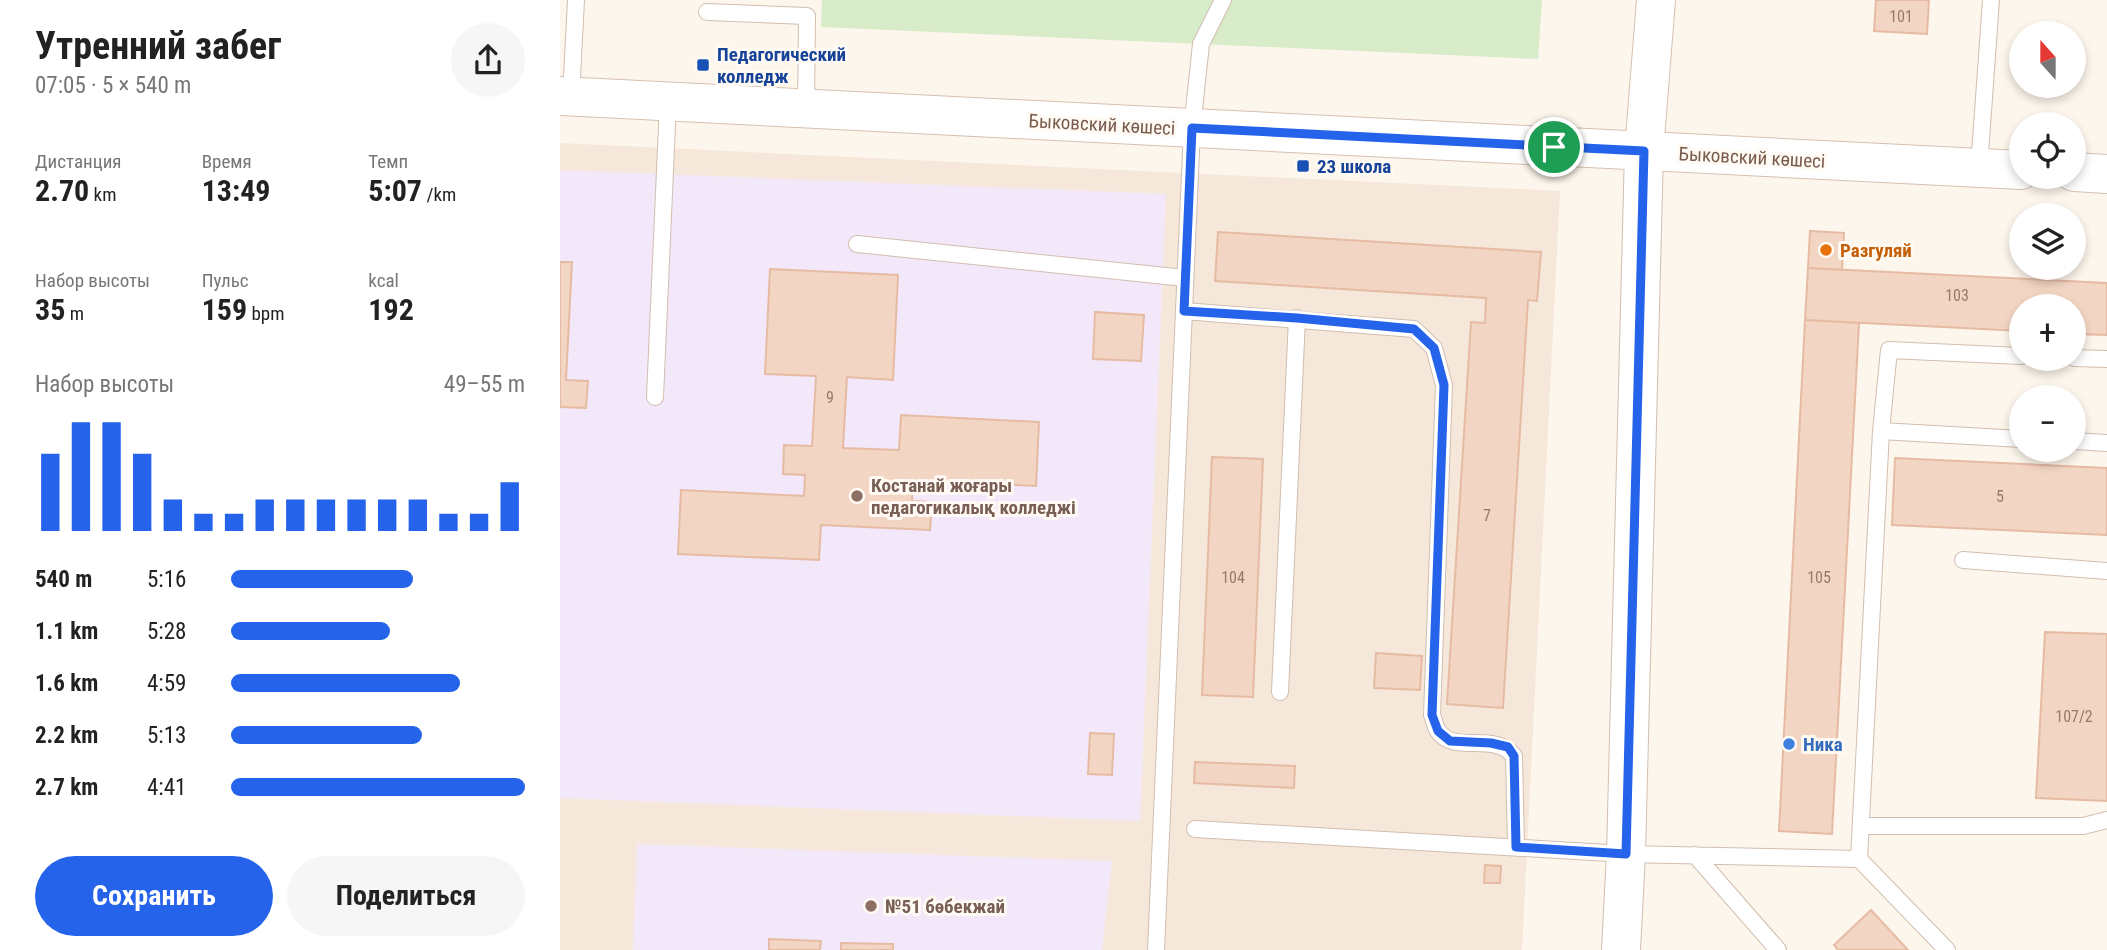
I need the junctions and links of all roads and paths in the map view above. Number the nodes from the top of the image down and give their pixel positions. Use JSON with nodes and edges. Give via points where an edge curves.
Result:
{"nodes":[{"id":1,"x":576,"y":0,"type":"edge"},
{"id":2,"x":1223,"y":0,"type":"edge"},
{"id":3,"x":1656,"y":0,"type":"edge"},
{"id":4,"x":1991,"y":0,"type":"edge"},
{"id":5,"x":707,"y":12,"type":"dead end"},
{"id":6,"x":566,"y":97,"type":"edge"},
{"id":7,"x":668,"y":102,"type":"junction"},
{"id":8,"x":806,"y":109,"type":"junction"},
{"id":9,"x":1192,"y":128,"type":"junction"},
{"id":10,"x":1644,"y":151,"type":"junction"},
{"id":11,"x":1979,"y":168,"type":"junction"},
{"id":12,"x":2009,"y":169,"type":"edge"},
{"id":13,"x":2086,"y":173,"type":"edge"},
{"id":14,"x":2107,"y":174,"type":"edge"},
{"id":15,"x":857,"y":244,"type":"dead end"},
{"id":16,"x":1185,"y":278,"type":"junction"},
{"id":17,"x":1184,"y":311,"type":"junction"},
{"id":18,"x":1297,"y":318,"type":"junction"},
{"id":19,"x":2009,"y":355,"type":"edge"},
{"id":20,"x":2086,"y":358,"type":"edge"},
{"id":21,"x":2107,"y":359,"type":"edge"},
{"id":22,"x":655,"y":397,"type":"dead end"},
{"id":23,"x":1881,"y":431,"type":"junction"},
{"id":24,"x":2009,"y":438,"type":"edge"},
{"id":25,"x":2086,"y":442,"type":"edge"},
{"id":26,"x":2107,"y":443,"type":"edge"},
{"id":27,"x":1963,"y":560,"type":"dead end"},
{"id":28,"x":2107,"y":571,"type":"edge"},
{"id":29,"x":1280,"y":692,"type":"dead end"},
{"id":30,"x":2107,"y":820,"type":"edge"},
{"id":31,"x":1861,"y":827,"type":"junction"},
{"id":32,"x":1195,"y":829,"type":"dead end"},
{"id":33,"x":1516,"y":847,"type":"junction"},
{"id":34,"x":1626,"y":854,"type":"junction"},
{"id":35,"x":1695,"y":855,"type":"junction"},
{"id":36,"x":1859,"y":859,"type":"junction"},
{"id":37,"x":1156,"y":950,"type":"edge"},
{"id":38,"x":1621,"y":950,"type":"edge"},
{"id":39,"x":1778,"y":950,"type":"edge"},
{"id":40,"x":1947,"y":950,"type":"edge"}],
"edges":[{"from":1,"to":6,"type":"lane"},
{"from":2,"to":9,"type":"lane","via":[[1201,44]]},
{"from":3,"to":10,"type":"main road"},
{"from":4,"to":11,"type":"lane"},
{"from":5,"to":8,"type":"lane","via":[[807,16]]},
{"from":6,"to":7,"type":"main road","name":"Быковский көшесі"},
{"from":7,"to":8,"type":"main road","name":"Быковский көшесі"},
{"from":7,"to":22,"type":"lane"},
{"from":8,"to":9,"type":"main road","name":"Быковский көшесі"},
{"from":9,"to":10,"type":"main road","name":"Быковский көшесі"},
{"from":9,"to":16,"type":"lane"},
{"from":10,"to":11,"type":"main road","name":"Быковский көшесі"},
{"from":10,"to":34,"type":"main road"},
{"from":11,"to":12,"type":"main road","name":"Быковский көшесі"},
{"from":13,"to":14,"type":"main road"},
{"from":15,"to":16,"type":"lane"},
{"from":16,"to":17,"type":"lane"},
{"from":17,"to":18,"type":"lane"},
{"from":17,"to":37,"type":"lane"},
{"from":18,"to":29,"type":"lane"},
{"from":18,"to":33,"type":"lane","via":[[1414,329],[1434,348],[1444,385],[1432,715],[1438,731],[1450,741],[1491,743],[1508,747],[1514,756]]},
{"from":19,"to":23,"type":"lane","via":[[1889,350]]},
{"from":20,"to":21,"type":"lane"},
{"from":23,"to":24,"type":"lane"},
{"from":23,"to":31,"type":"lane"},
{"from":25,"to":26,"type":"lane"},
{"from":27,"to":28,"type":"lane"},
{"from":30,"to":31,"type":"lane","via":[[2083,826]]},
{"from":31,"to":36,"type":"lane"},
{"from":32,"to":33,"type":"lane"},
{"from":33,"to":34,"type":"lane"},
{"from":34,"to":35,"type":"lane"},
{"from":34,"to":38,"type":"main road"},
{"from":35,"to":36,"type":"lane"},
{"from":35,"to":39,"type":"lane"},
{"from":36,"to":40,"type":"lane"}]}
